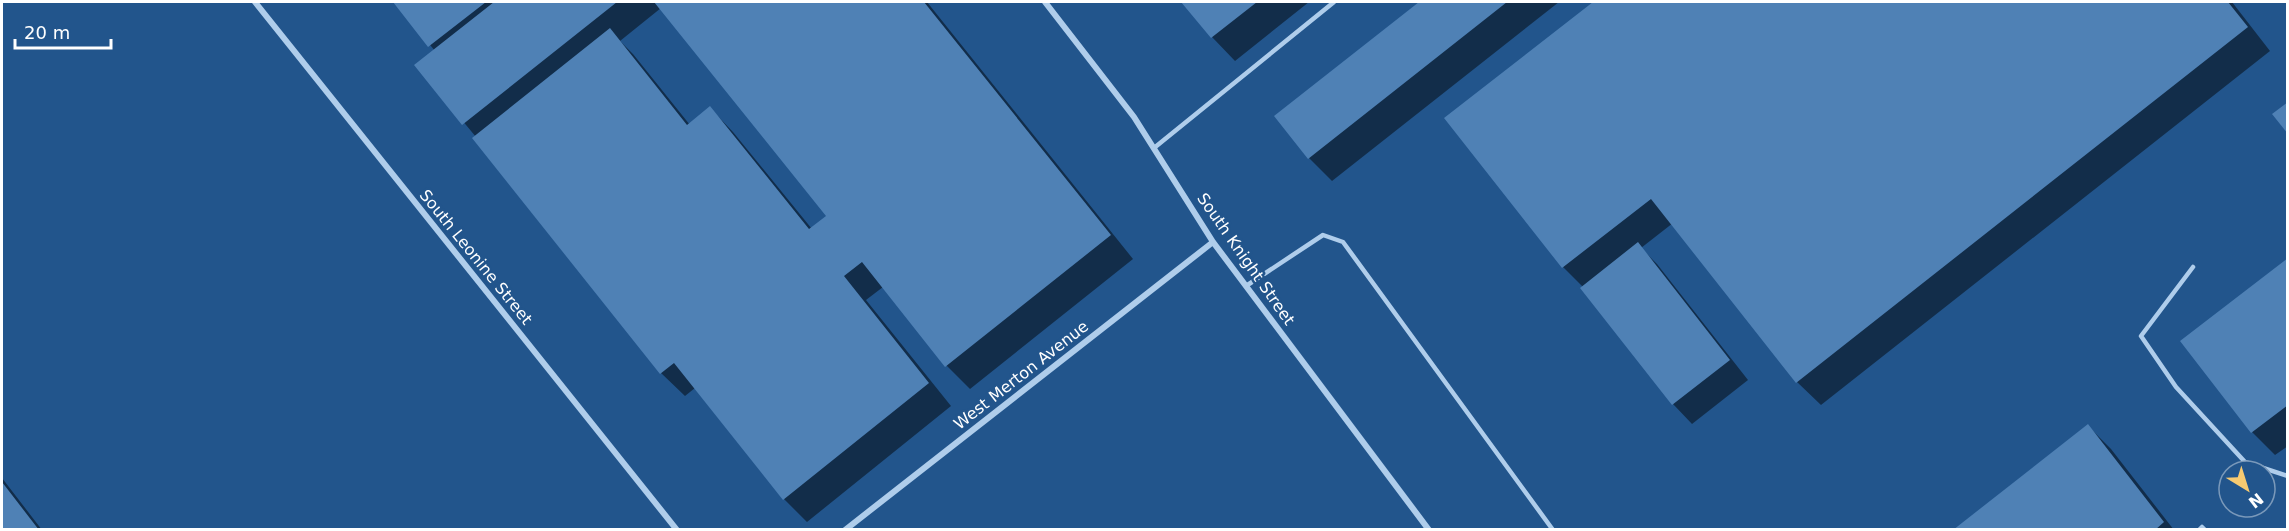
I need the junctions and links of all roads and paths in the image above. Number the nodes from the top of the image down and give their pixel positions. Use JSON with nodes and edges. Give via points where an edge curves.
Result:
{"nodes":[{"id":1,"x":255,"y":2,"type":"edge"},
{"id":2,"x":1045,"y":2,"type":"edge"},
{"id":3,"x":1334,"y":2,"type":"edge"},
{"id":4,"x":1154,"y":148,"type":"junction"},
{"id":5,"x":1213,"y":242,"type":"junction"},
{"id":6,"x":2193,"y":267,"type":"dead end"},
{"id":7,"x":1246,"y":286,"type":"junction"},
{"id":8,"x":2288,"y":476,"type":"edge"},
{"id":9,"x":677,"y":530,"type":"edge"},
{"id":10,"x":845,"y":530,"type":"edge"},
{"id":11,"x":1429,"y":530,"type":"edge"},
{"id":12,"x":1553,"y":530,"type":"edge"},
{"id":13,"x":2199,"y":530,"type":"edge"},
{"id":14,"x":2205,"y":530,"type":"edge"}],
"edges":[{"from":1,"to":9,"type":"street","name":"South Leonine Street"},
{"from":2,"to":4,"type":"street","name":"South Knight Street"},
{"from":3,"to":4,"type":"lane"},
{"from":4,"to":5,"type":"street","name":"South Knight Street"},
{"from":5,"to":7,"type":"street","name":"South Knight Street"},
{"from":5,"to":10,"type":"street","name":"West Merton Avenue"},
{"from":6,"to":8,"type":"lane","via":[[2141,336],[2176,387],[2245,462]]},
{"from":7,"to":11,"type":"street","name":"South Knight Street"},
{"from":7,"to":12,"type":"lane","via":[[1323,235],[1343,242]]},
{"from":13,"to":14,"type":"lane","via":[[2202,526]]}]}
